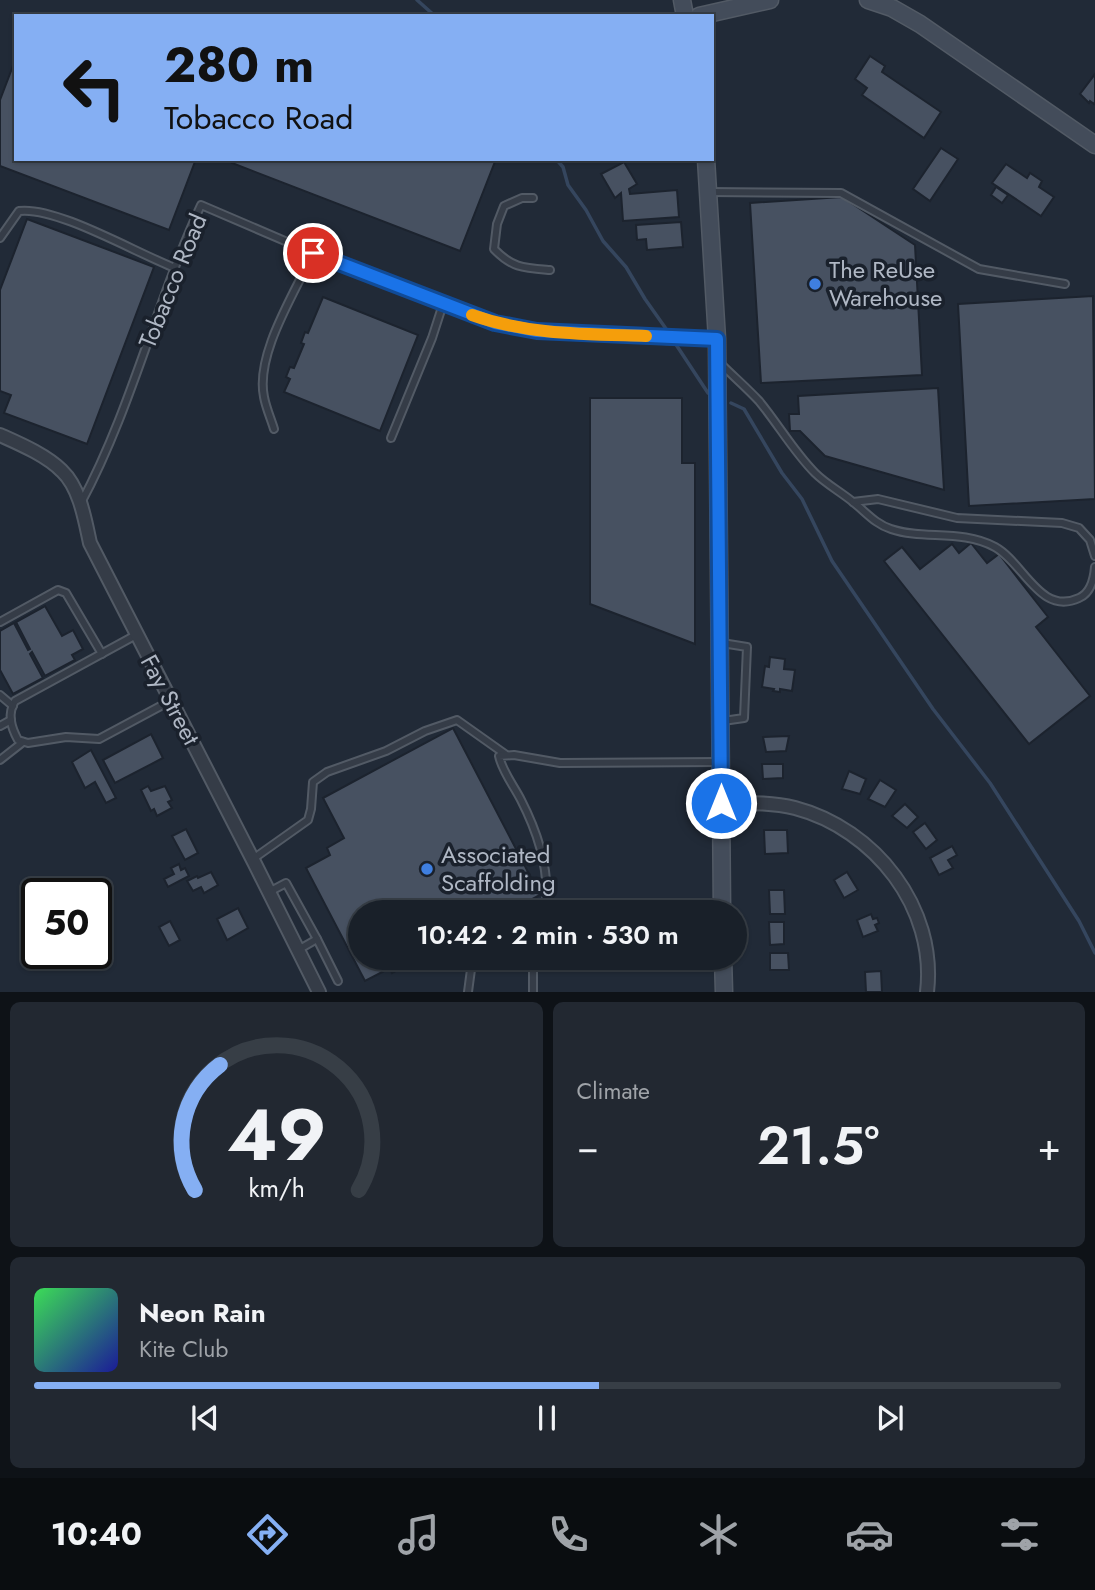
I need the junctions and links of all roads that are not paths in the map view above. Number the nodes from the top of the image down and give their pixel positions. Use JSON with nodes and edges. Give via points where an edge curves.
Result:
{"nodes":[{"id":1,"x":770,"y":0,"type":"edge"},
{"id":2,"x":868,"y":0,"type":"edge"},
{"id":3,"x":708,"y":14,"type":"edge"},
{"id":4,"x":1095,"y":145,"type":"edge"},
{"id":5,"x":706,"y":161,"type":"edge"},
{"id":6,"x":709,"y":192,"type":"junction"},
{"id":7,"x":533,"y":198,"type":"dead end"},
{"id":8,"x":0,"y":238,"type":"edge"},
{"id":9,"x":313,"y":253,"type":"junction"},
{"id":10,"x":175,"y":268,"type":"junction"},
{"id":11,"x":550,"y":270,"type":"dead end"},
{"id":12,"x":1065,"y":284,"type":"dead end"},
{"id":13,"x":443,"y":304,"type":"junction"},
{"id":14,"x":662,"y":337,"type":"joint"},
{"id":15,"x":717,"y":339,"type":"junction"},
{"id":16,"x":717,"y":360,"type":"junction"},
{"id":17,"x":274,"y":429,"type":"dead end"},
{"id":18,"x":0,"y":435,"type":"edge"},
{"id":19,"x":391,"y":438,"type":"dead end"},
{"id":20,"x":853,"y":502,"type":"junction"},
{"id":21,"x":81,"y":503,"type":"junction"},
{"id":22,"x":1095,"y":556,"type":"edge"},
{"id":23,"x":1095,"y":567,"type":"edge"},
{"id":24,"x":0,"y":622,"type":"edge"},
{"id":25,"x":136,"y":635,"type":"junction"},
{"id":26,"x":720,"y":643,"type":"junction"},
{"id":27,"x":102,"y":654,"type":"junction"},
{"id":28,"x":0,"y":695,"type":"edge"},
{"id":29,"x":170,"y":701,"type":"junction"},
{"id":30,"x":13,"y":706,"type":"junction"},
{"id":31,"x":11,"y":720,"type":"junction"},
{"id":32,"x":720,"y":722,"type":"junction"},
{"id":33,"x":0,"y":726,"type":"edge"},
{"id":34,"x":23,"y":742,"type":"junction"},
{"id":35,"x":505,"y":754,"type":"junction"},
{"id":36,"x":0,"y":760,"type":"edge"},
{"id":37,"x":721,"y":762,"type":"junction"},
{"id":38,"x":721,"y":803,"type":"junction"},
{"id":39,"x":253,"y":859,"type":"junction"},
{"id":40,"x":270,"y":892,"type":"junction"},
{"id":41,"x":547,"y":900,"type":"edge"},
{"id":42,"x":722,"y":900,"type":"edge"},
{"id":43,"x":317,"y":939,"type":"junction"},
{"id":44,"x":298,"y":950,"type":"junction"},
{"id":45,"x":471,"y":970,"type":"edge"},
{"id":46,"x":533,"y":970,"type":"edge"},
{"id":47,"x":723,"y":970,"type":"edge"},
{"id":48,"x":338,"y":981,"type":"dead end"},
{"id":49,"x":319,"y":992,"type":"edge"},
{"id":50,"x":468,"y":992,"type":"edge"},
{"id":51,"x":533,"y":992,"type":"edge"},
{"id":52,"x":724,"y":992,"type":"edge"},
{"id":53,"x":928,"y":992,"type":"edge"}],
"edges":[{"from":1,"to":3,"type":"main road"},
{"from":2,"to":4,"type":"main road","via":[[920,24]]},
{"from":5,"to":6,"type":"main road"},
{"from":6,"to":12,"type":"lane","via":[[841,193],[979,269]]},
{"from":6,"to":15,"type":"main road"},
{"from":7,"to":11,"type":"lane","via":[[504,206],[494,249],[506,262]]},
{"from":8,"to":10,"type":"lane","via":[[19,211],[31,209],[63,218]]},
{"from":9,"to":10,"type":"lane","name":"Tobacco Road","via":[[201,205]]},
{"from":9,"to":13,"type":"lane","name":"Tobacco Road"},
{"from":9,"to":17,"type":"lane","via":[[273,333],[263,374],[264,397]]},
{"from":10,"to":21,"type":"lane","name":"Tobacco Road","via":[[125,406]]},
{"from":13,"to":14,"type":"lane","name":"Tobacco Road","via":[[495,323],[537,331]]},
{"from":13,"to":19,"type":"lane"},
{"from":14,"to":15,"type":"street","name":"Tobacco Road"},
{"from":15,"to":16,"type":"main road"},
{"from":16,"to":20,"type":"lane","via":[[757,399],[815,473]]},
{"from":16,"to":26,"type":"main road"},
{"from":18,"to":21,"type":"street","name":"Fay Street","via":[[63,471]]},
{"from":20,"to":22,"type":"lane","via":[[878,499],[957,518],[1062,523],[1079,528],[1090,540]]},
{"from":20,"to":23,"type":"lane","via":[[873,521],[893,530],[965,537],[992,545],[1009,555],[1035,589],[1048,598],[1068,603],[1085,596]]},
{"from":21,"to":25,"type":"street","name":"Fay Street","via":[[90,543]]},
{"from":24,"to":27,"type":"lane","via":[[58,590],[66,593]]},
{"from":25,"to":27,"type":"lane"},
{"from":25,"to":29,"type":"street","name":"Fay Street"},
{"from":26,"to":32,"type":"main road"},
{"from":26,"to":32,"type":"lane","via":[[747,647],[744,718]]},
{"from":27,"to":30,"type":"lane"},
{"from":28,"to":30,"type":"lane"},
{"from":29,"to":34,"type":"lane","via":[[100,739]]},
{"from":29,"to":39,"type":"street","name":"Fay Street"},
{"from":30,"to":31,"type":"lane"},
{"from":31,"to":33,"type":"lane"},
{"from":31,"to":34,"type":"lane"},
{"from":32,"to":37,"type":"main road"},
{"from":34,"to":36,"type":"lane"},
{"from":35,"to":37,"type":"lane","via":[[560,763]]},
{"from":35,"to":39,"type":"lane","via":[[457,720],[425,731],[313,782],[308,820]]},
{"from":35,"to":41,"type":"lane","via":[[499,759],[531,824],[545,866]]},
{"from":37,"to":38,"type":"main road"},
{"from":38,"to":42,"type":"main road"},
{"from":38,"to":53,"type":"street","via":[[795,808],[828,821],[870,848],[899,880],[916,911],[925,942]]},
{"from":39,"to":40,"type":"street","name":"Fay Street"},
{"from":40,"to":43,"type":"lane","via":[[286,883]]},
{"from":40,"to":44,"type":"street","name":"Fay Street"},
{"from":43,"to":44,"type":"lane"},
{"from":43,"to":48,"type":"lane"},
{"from":44,"to":49,"type":"street","name":"Fay Street"},
{"from":45,"to":50,"type":"lane"},
{"from":46,"to":51,"type":"lane"},
{"from":47,"to":52,"type":"main road"}]}
